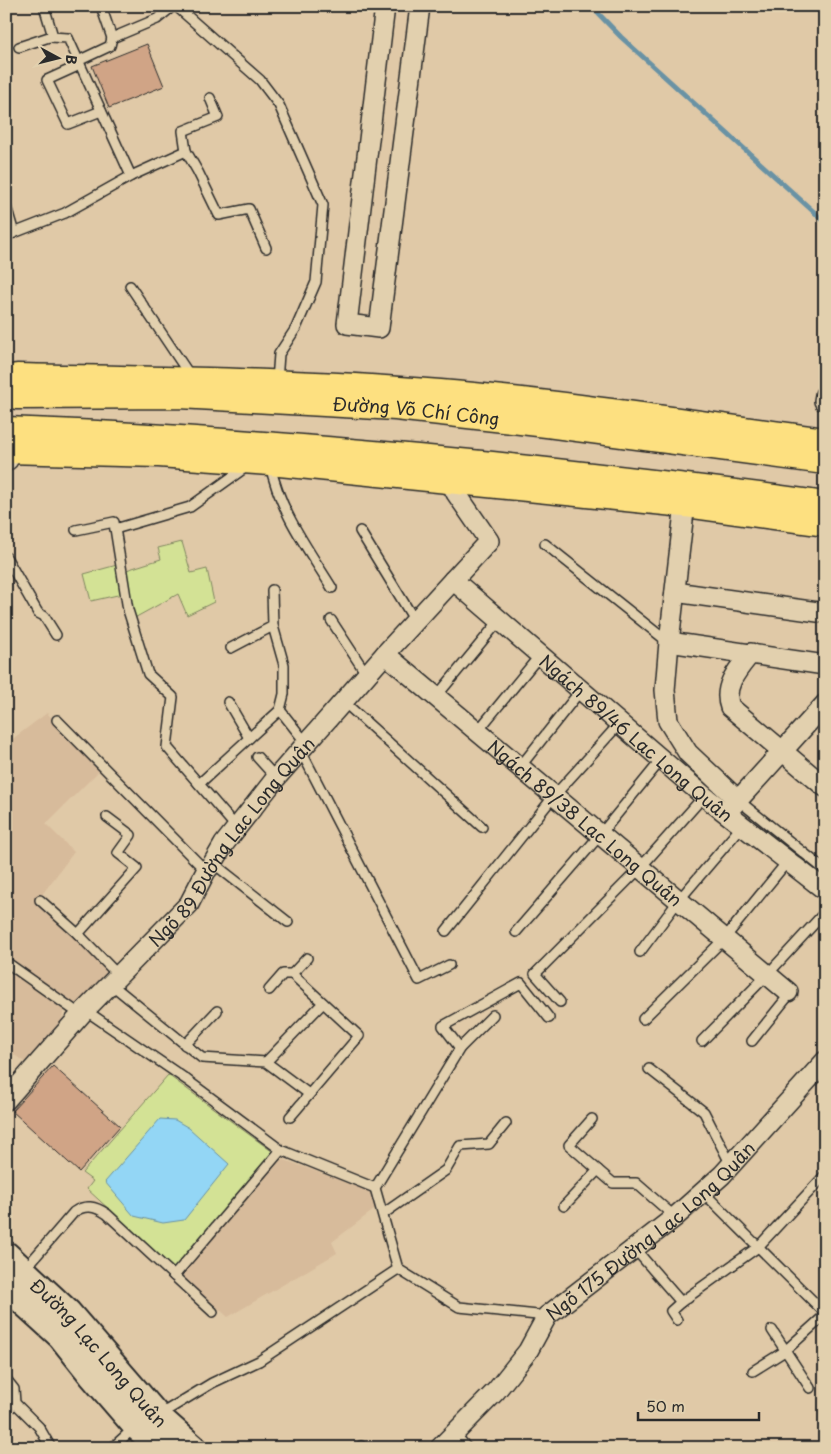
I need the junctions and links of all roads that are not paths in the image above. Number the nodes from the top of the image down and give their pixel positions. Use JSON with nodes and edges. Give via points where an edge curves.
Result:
{"nodes":[{"id":1,"x":44,"y":6,"type":"edge"},
{"id":2,"x":101,"y":6,"type":"edge"},
{"id":3,"x":174,"y":6,"type":"edge"},
{"id":4,"x":385,"y":6,"type":"edge"},
{"id":5,"x":420,"y":6,"type":"edge"},
{"id":6,"x":50,"y":37,"type":"junction"},
{"id":7,"x":112,"y":38,"type":"junction"},
{"id":8,"x":19,"y":47,"type":"dead end"},
{"id":9,"x":79,"y":63,"type":"junction"},
{"id":10,"x":210,"y":98,"type":"dead end"},
{"id":11,"x":101,"y":111,"type":"junction"},
{"id":12,"x":186,"y":151,"type":"junction"},
{"id":13,"x":131,"y":176,"type":"junction"},
{"id":14,"x":6,"y":206,"type":"edge"},
{"id":15,"x":10,"y":234,"type":"edge"},
{"id":16,"x":266,"y":248,"type":"dead end"},
{"id":17,"x":130,"y":286,"type":"dead end"},
{"id":18,"x":6,"y":381,"type":"edge"},
{"id":19,"x":194,"y":381,"type":"junction"},
{"id":20,"x":277,"y":384,"type":"junction"},
{"id":21,"x":6,"y":393,"type":"edge"},
{"id":22,"x":825,"y":442,"type":"edge"},
{"id":23,"x":10,"y":452,"type":"edge"},
{"id":24,"x":825,"y":460,"type":"edge"},
{"id":25,"x":262,"y":461,"type":"junction"},
{"id":26,"x":449,"y":479,"type":"junction"},
{"id":27,"x":685,"y":503,"type":"junction"},
{"id":28,"x":825,"y":506,"type":"edge"},
{"id":29,"x":825,"y":522,"type":"edge"},
{"id":30,"x":115,"y":529,"type":"junction"},
{"id":31,"x":76,"y":530,"type":"dead end"},
{"id":32,"x":360,"y":532,"type":"dead end"},
{"id":33,"x":545,"y":544,"type":"dead end"},
{"id":34,"x":6,"y":557,"type":"edge"},
{"id":35,"x":453,"y":580,"type":"junction"},
{"id":36,"x":332,"y":588,"type":"dead end"},
{"id":37,"x":272,"y":590,"type":"dead end"},
{"id":38,"x":675,"y":592,"type":"junction"},
{"id":39,"x":825,"y":613,"type":"edge"},
{"id":40,"x":331,"y":620,"type":"dead end"},
{"id":41,"x":499,"y":620,"type":"junction"},
{"id":42,"x":415,"y":621,"type":"junction"},
{"id":43,"x":273,"y":626,"type":"junction"},
{"id":44,"x":56,"y":635,"type":"dead end"},
{"id":45,"x":668,"y":642,"type":"junction"},
{"id":46,"x":231,"y":648,"type":"dead end"},
{"id":47,"x":751,"y":653,"type":"junction"},
{"id":48,"x":385,"y":654,"type":"junction"},
{"id":49,"x":540,"y":655,"type":"junction"},
{"id":50,"x":825,"y":665,"type":"edge"},
{"id":51,"x":368,"y":675,"type":"junction"},
{"id":52,"x":581,"y":690,"type":"junction"},
{"id":53,"x":436,"y":697,"type":"junction"},
{"id":54,"x":228,"y":702,"type":"dead end"},
{"id":55,"x":344,"y":702,"type":"junction"},
{"id":56,"x":825,"y":704,"type":"edge"},
{"id":57,"x":280,"y":710,"type":"junction"},
{"id":58,"x":57,"y":720,"type":"dead end"},
{"id":59,"x":620,"y":723,"type":"junction"},
{"id":60,"x":477,"y":732,"type":"junction"},
{"id":61,"x":249,"y":738,"type":"junction"},
{"id":62,"x":303,"y":746,"type":"junction"},
{"id":63,"x":782,"y":753,"type":"junction"},
{"id":64,"x":257,"y":756,"type":"dead end"},
{"id":65,"x":662,"y":759,"type":"junction"},
{"id":66,"x":520,"y":768,"type":"junction"},
{"id":67,"x":276,"y":778,"type":"junction"},
{"id":68,"x":199,"y":784,"type":"junction"},
{"id":69,"x":825,"y":787,"type":"edge"},
{"id":70,"x":554,"y":796,"type":"junction"},
{"id":71,"x":704,"y":796,"type":"junction"},
{"id":72,"x":732,"y":806,"type":"junction"},
{"id":73,"x":107,"y":816,"type":"dead end"},
{"id":74,"x":742,"y":826,"type":"junction"},
{"id":75,"x":482,"y":827,"type":"dead end"},
{"id":76,"x":237,"y":828,"type":"junction"},
{"id":77,"x":600,"y":835,"type":"junction"},
{"id":78,"x":787,"y":862,"type":"junction"},
{"id":79,"x":210,"y":867,"type":"junction"},
{"id":80,"x":640,"y":868,"type":"junction"},
{"id":81,"x":825,"y":870,"type":"edge"},
{"id":82,"x":825,"y":890,"type":"edge"},
{"id":83,"x":40,"y":900,"type":"dead end"},
{"id":84,"x":678,"y":900,"type":"junction"},
{"id":85,"x":825,"y":912,"type":"edge"},
{"id":86,"x":288,"y":922,"type":"dead end"},
{"id":87,"x":446,"y":931,"type":"dead end"},
{"id":88,"x":516,"y":932,"type":"dead end"},
{"id":89,"x":78,"y":934,"type":"junction"},
{"id":90,"x":724,"y":938,"type":"junction"},
{"id":91,"x":640,"y":952,"type":"dead end"},
{"id":92,"x":307,"y":958,"type":"dead end"},
{"id":93,"x":6,"y":962,"type":"edge"},
{"id":94,"x":449,"y":965,"type":"dead end"},
{"id":95,"x":292,"y":974,"type":"junction"},
{"id":96,"x":767,"y":975,"type":"junction"},
{"id":97,"x":115,"y":980,"type":"junction"},
{"id":98,"x":269,"y":990,"type":"dead end"},
{"id":99,"x":788,"y":992,"type":"joint"},
{"id":100,"x":560,"y":1002,"type":"dead end"},
{"id":101,"x":323,"y":1003,"type":"junction"},
{"id":102,"x":217,"y":1011,"type":"dead end"},
{"id":103,"x":83,"y":1013,"type":"junction"},
{"id":104,"x":493,"y":1015,"type":"dead end"},
{"id":105,"x":549,"y":1018,"type":"dead end"},
{"id":106,"x":643,"y":1019,"type":"dead end"},
{"id":107,"x":702,"y":1041,"type":"dead end"},
{"id":108,"x":752,"y":1041,"type":"dead end"},
{"id":109,"x":185,"y":1044,"type":"junction"},
{"id":110,"x":460,"y":1048,"type":"junction"},
{"id":111,"x":825,"y":1061,"type":"edge"},
{"id":112,"x":266,"y":1062,"type":"junction"},
{"id":113,"x":649,"y":1069,"type":"dead end"},
{"id":114,"x":309,"y":1094,"type":"junction"},
{"id":115,"x":6,"y":1100,"type":"edge"},
{"id":116,"x":290,"y":1117,"type":"dead end"},
{"id":117,"x":592,"y":1119,"type":"dead end"},
{"id":118,"x":506,"y":1123,"type":"dead end"},
{"id":119,"x":281,"y":1150,"type":"junction"},
{"id":120,"x":730,"y":1165,"type":"junction"},
{"id":121,"x":598,"y":1170,"type":"junction"},
{"id":122,"x":825,"y":1174,"type":"edge"},
{"id":123,"x":375,"y":1188,"type":"junction"},
{"id":124,"x":703,"y":1192,"type":"junction"},
{"id":125,"x":564,"y":1206,"type":"dead end"},
{"id":126,"x":383,"y":1214,"type":"junction"},
{"id":127,"x":675,"y":1217,"type":"junction"},
{"id":128,"x":758,"y":1247,"type":"junction"},
{"id":129,"x":635,"y":1248,"type":"junction"},
{"id":130,"x":398,"y":1269,"type":"junction"},
{"id":131,"x":12,"y":1270,"type":"edge"},
{"id":132,"x":174,"y":1276,"type":"junction"},
{"id":133,"x":681,"y":1302,"type":"junction"},
{"id":134,"x":213,"y":1312,"type":"dead end"},
{"id":135,"x":825,"y":1314,"type":"edge"},
{"id":136,"x":547,"y":1316,"type":"junction"},
{"id":137,"x":677,"y":1320,"type":"dead end"},
{"id":138,"x":772,"y":1330,"type":"dead end"},
{"id":139,"x":785,"y":1351,"type":"junction"},
{"id":140,"x":753,"y":1371,"type":"dead end"},
{"id":141,"x":6,"y":1380,"type":"edge"},
{"id":142,"x":810,"y":1388,"type":"dead end"},
{"id":143,"x":15,"y":1402,"type":"junction"},
{"id":144,"x":6,"y":1412,"type":"edge"},
{"id":145,"x":147,"y":1421,"type":"junction"},
{"id":146,"x":454,"y":1433,"type":"junction"},
{"id":147,"x":51,"y":1448,"type":"edge"},
{"id":148,"x":112,"y":1448,"type":"edge"},
{"id":149,"x":161,"y":1448,"type":"edge"},
{"id":150,"x":193,"y":1448,"type":"edge"},
{"id":151,"x":440,"y":1448,"type":"edge"},
{"id":152,"x":467,"y":1448,"type":"edge"}],
"edges":[{"from":1,"to":6,"type":"lane","via":[[52,33]]},
{"from":2,"to":7,"type":"lane"},
{"from":3,"to":7,"type":"lane","via":[[157,19]]},
{"from":3,"to":20,"type":"lane","via":[[260,80],[279,105],[323,205],[316,282],[296,328],[279,354]]},
{"from":4,"to":5,"type":"street","via":[[347,324],[379,328]]},
{"from":6,"to":8,"type":"lane"},
{"from":6,"to":9,"type":"lane","via":[[68,38]]},
{"from":7,"to":9,"type":"lane","via":[[110,46]]},
{"from":9,"to":11,"type":"lane"},
{"from":9,"to":11,"type":"lane","via":[[48,80],[68,124]]},
{"from":10,"to":12,"type":"lane","via":[[218,117],[183,131]]},
{"from":11,"to":13,"type":"lane"},
{"from":12,"to":13,"type":"lane"},
{"from":12,"to":16,"type":"lane","via":[[219,215],[249,209]]},
{"from":13,"to":15,"type":"lane","via":[[65,213]]},
{"from":14,"to":15,"type":"lane"},
{"from":17,"to":19,"type":"lane"},
{"from":18,"to":19,"type":"main road","name":"Đường Võ Chí Công","via":[[17,378]]},
{"from":19,"to":20,"type":"main road","name":"Đường Võ Chí Công"},
{"from":20,"to":22,"type":"main road","name":"Đường Võ Chí Công","via":[[460,396]]},
{"from":21,"to":24,"type":"main road","name":"Đường Võ Chí Công","via":[[179,394],[396,406]]},
{"from":23,"to":25,"type":"main road","via":[[159,453]]},
{"from":23,"to":28,"type":"main road","via":[[157,437],[360,453],[702,488]]},
{"from":25,"to":26,"type":"main road"},
{"from":25,"to":30,"type":"lane","via":[[190,507]]},
{"from":25,"to":36,"type":"lane","via":[[272,476],[287,514]]},
{"from":26,"to":27,"type":"main road"},
{"from":26,"to":35,"type":"street","name":"Ngõ 89 Đường Lạc Long Quân","via":[[489,541]]},
{"from":27,"to":29,"type":"main road"},
{"from":27,"to":38,"type":"street"},
{"from":30,"to":31,"type":"lane","via":[[114,522]]},
{"from":30,"to":68,"type":"lane","via":[[128,610],[148,674],[173,697],[167,747]]},
{"from":32,"to":42,"type":"lane"},
{"from":33,"to":45,"type":"lane"},
{"from":34,"to":44,"type":"lane","via":[[38,613],[44,616]]},
{"from":35,"to":41,"type":"street","name":"Ngách 89/46 Lạc Long Quân"},
{"from":35,"to":42,"type":"street","name":"Ngõ 89 Đường Lạc Long Quân"},
{"from":37,"to":43,"type":"lane"},
{"from":38,"to":39,"type":"street"},
{"from":38,"to":45,"type":"street"},
{"from":40,"to":51,"type":"lane"},
{"from":41,"to":49,"type":"street","name":"Ngách 89/46 Lạc Long Quân"},
{"from":41,"to":53,"type":"lane"},
{"from":42,"to":48,"type":"street","name":"Ngõ 89 Đường Lạc Long Quân"},
{"from":43,"to":46,"type":"lane"},
{"from":43,"to":57,"type":"lane","via":[[284,665],[284,694]]},
{"from":45,"to":47,"type":"street"},
{"from":45,"to":72,"type":"street","via":[[665,690],[668,721],[688,753]]},
{"from":47,"to":50,"type":"street"},
{"from":47,"to":63,"type":"street","via":[[733,677],[728,703]]},
{"from":48,"to":51,"type":"street","name":"Ngõ 89 Đường Lạc Long Quân"},
{"from":48,"to":53,"type":"street","name":"Ngách 89/38 Lạc Long Quân"},
{"from":49,"to":52,"type":"street","name":"Ngách 89/46 Lạc Long Quân"},
{"from":49,"to":60,"type":"lane"},
{"from":51,"to":55,"type":"street","name":"Ngõ 89 Đường Lạc Long Quân"},
{"from":52,"to":59,"type":"street","name":"Ngách 89/46 Lạc Long Quân"},
{"from":52,"to":66,"type":"lane"},
{"from":53,"to":60,"type":"street","name":"Ngách 89/38 Lạc Long Quân"},
{"from":54,"to":61,"type":"lane"},
{"from":55,"to":62,"type":"street","name":"Ngõ 89 Đường Lạc Long Quân"},
{"from":55,"to":75,"type":"lane"},
{"from":56,"to":63,"type":"street"},
{"from":57,"to":61,"type":"lane"},
{"from":57,"to":62,"type":"lane"},
{"from":58,"to":79,"type":"lane"},
{"from":59,"to":65,"type":"street","name":"Ngách 89/46 Lạc Long Quân"},
{"from":59,"to":70,"type":"lane"},
{"from":60,"to":66,"type":"street","name":"Ngách 89/38 Lạc Long Quân"},
{"from":61,"to":68,"type":"lane"},
{"from":62,"to":67,"type":"street","name":"Ngõ 89 Đường Lạc Long Quân"},
{"from":62,"to":94,"type":"lane","via":[[419,980]]},
{"from":63,"to":69,"type":"street"},
{"from":63,"to":72,"type":"street"},
{"from":64,"to":67,"type":"lane"},
{"from":65,"to":71,"type":"street","name":"Ngách 89/46 Lạc Long Quân"},
{"from":65,"to":77,"type":"lane"},
{"from":66,"to":70,"type":"street","name":"Ngách 89/38 Lạc Long Quân"},
{"from":67,"to":76,"type":"street","name":"Ngõ 89 Đường Lạc Long Quân"},
{"from":68,"to":76,"type":"lane"},
{"from":70,"to":77,"type":"street","name":"Ngách 89/38 Lạc Long Quân"},
{"from":70,"to":87,"type":"lane"},
{"from":71,"to":72,"type":"street","name":"Ngách 89/46 Lạc Long Quân"},
{"from":71,"to":80,"type":"lane"},
{"from":72,"to":74,"type":"street","name":"Ngách 89/46 Lạc Long Quân"},
{"from":72,"to":81,"type":"lane"},
{"from":73,"to":89,"type":"lane","via":[[131,835],[118,854],[137,868]]},
{"from":74,"to":78,"type":"street","name":"Ngách 89/46 Lạc Long Quân"},
{"from":74,"to":84,"type":"lane"},
{"from":76,"to":79,"type":"street","name":"Ngõ 89 Đường Lạc Long Quân"},
{"from":77,"to":80,"type":"street","name":"Ngách 89/38 Lạc Long Quân"},
{"from":77,"to":88,"type":"lane"},
{"from":78,"to":82,"type":"street","name":"Ngách 89/46 Lạc Long Quân"},
{"from":78,"to":90,"type":"lane"},
{"from":79,"to":86,"type":"lane"},
{"from":79,"to":97,"type":"street","name":"Ngõ 89 Đường Lạc Long Quân","via":[[188,904]]},
{"from":80,"to":84,"type":"street","name":"Ngách 89/38 Lạc Long Quân"},
{"from":80,"to":100,"type":"lane","via":[[535,974]]},
{"from":83,"to":89,"type":"lane"},
{"from":84,"to":90,"type":"street","name":"Ngách 89/38 Lạc Long Quân"},
{"from":84,"to":91,"type":"lane"},
{"from":85,"to":96,"type":"lane"},
{"from":89,"to":97,"type":"lane"},
{"from":90,"to":96,"type":"street","name":"Ngách 89/38 Lạc Long Quân"},
{"from":90,"to":106,"type":"lane"},
{"from":92,"to":95,"type":"lane"},
{"from":93,"to":103,"type":"lane"},
{"from":95,"to":98,"type":"lane","via":[[283,974]]},
{"from":95,"to":101,"type":"lane"},
{"from":96,"to":99,"type":"street","name":"Ngách 89/38 Lạc Long Quân"},
{"from":96,"to":107,"type":"lane"},
{"from":97,"to":103,"type":"street","name":"Ngõ 89 Đường Lạc Long Quân"},
{"from":97,"to":109,"type":"lane"},
{"from":99,"to":108,"type":"lane","via":[[789,995]]},
{"from":101,"to":112,"type":"lane"},
{"from":101,"to":114,"type":"lane","via":[[359,1036]]},
{"from":102,"to":109,"type":"lane"},
{"from":103,"to":115,"type":"street","name":"Ngõ 89 Đường Lạc Long Quân"},
{"from":103,"to":119,"type":"lane","via":[[187,1080]]},
{"from":104,"to":110,"type":"lane"},
{"from":105,"to":110,"type":"lane","via":[[521,982],[443,1026]]},
{"from":109,"to":112,"type":"lane","via":[[202,1058]]},
{"from":110,"to":123,"type":"lane"},
{"from":111,"to":120,"type":"street","name":"Ngõ 175 Đường Lạc Long Quân"},
{"from":112,"to":114,"type":"lane"},
{"from":113,"to":120,"type":"lane","via":[[704,1112]]},
{"from":114,"to":116,"type":"lane"},
{"from":117,"to":121,"type":"lane","via":[[569,1145]]},
{"from":118,"to":126,"type":"lane","via":[[489,1144],[460,1146],[446,1170]]},
{"from":119,"to":123,"type":"lane"},
{"from":119,"to":132,"type":"lane"},
{"from":120,"to":124,"type":"street","name":"Ngõ 175 Đường Lạc Long Quân"},
{"from":121,"to":125,"type":"lane"},
{"from":121,"to":127,"type":"lane","via":[[613,1183],[636,1183]]},
{"from":122,"to":128,"type":"lane"},
{"from":123,"to":126,"type":"lane"},
{"from":124,"to":127,"type":"street","name":"Ngõ 175 Đường Lạc Long Quân"},
{"from":124,"to":128,"type":"lane"},
{"from":126,"to":130,"type":"lane"},
{"from":127,"to":129,"type":"street","name":"Ngõ 175 Đường Lạc Long Quân"},
{"from":128,"to":133,"type":"lane"},
{"from":128,"to":135,"type":"lane"},
{"from":129,"to":133,"type":"lane"},
{"from":129,"to":136,"type":"street","name":"Ngõ 175 Đường Lạc Long Quân"},
{"from":130,"to":136,"type":"lane","via":[[459,1307]]},
{"from":130,"to":145,"type":"lane","via":[[259,1361],[212,1383]]},
{"from":131,"to":132,"type":"lane","via":[[74,1212],[85,1206],[107,1214]]},
{"from":131,"to":145,"type":"main road","name":"Đường Lạc Long Quân","via":[[68,1313],[125,1397]]},
{"from":132,"to":134,"type":"lane"},
{"from":133,"to":137,"type":"lane","via":[[671,1311]]},
{"from":135,"to":139,"type":"lane"},
{"from":136,"to":146,"type":"street","name":"Ngõ 175 Đường Lạc Long Quân","via":[[512,1371]]},
{"from":138,"to":139,"type":"lane"},
{"from":139,"to":140,"type":"lane"},
{"from":139,"to":142,"type":"lane"},
{"from":141,"to":143,"type":"lane","via":[[14,1389]]},
{"from":143,"to":144,"type":"lane"},
{"from":143,"to":147,"type":"lane","via":[[39,1427]]},
{"from":145,"to":148,"type":"lane"},
{"from":145,"to":149,"type":"main road","name":"Đường Lạc Long Quân"},
{"from":145,"to":150,"type":"main road","name":"Đường Lạc Long Quân"},
{"from":146,"to":151,"type":"street","name":"Ngõ 175 Đường Lạc Long Quân"},
{"from":146,"to":152,"type":"lane"}]}
